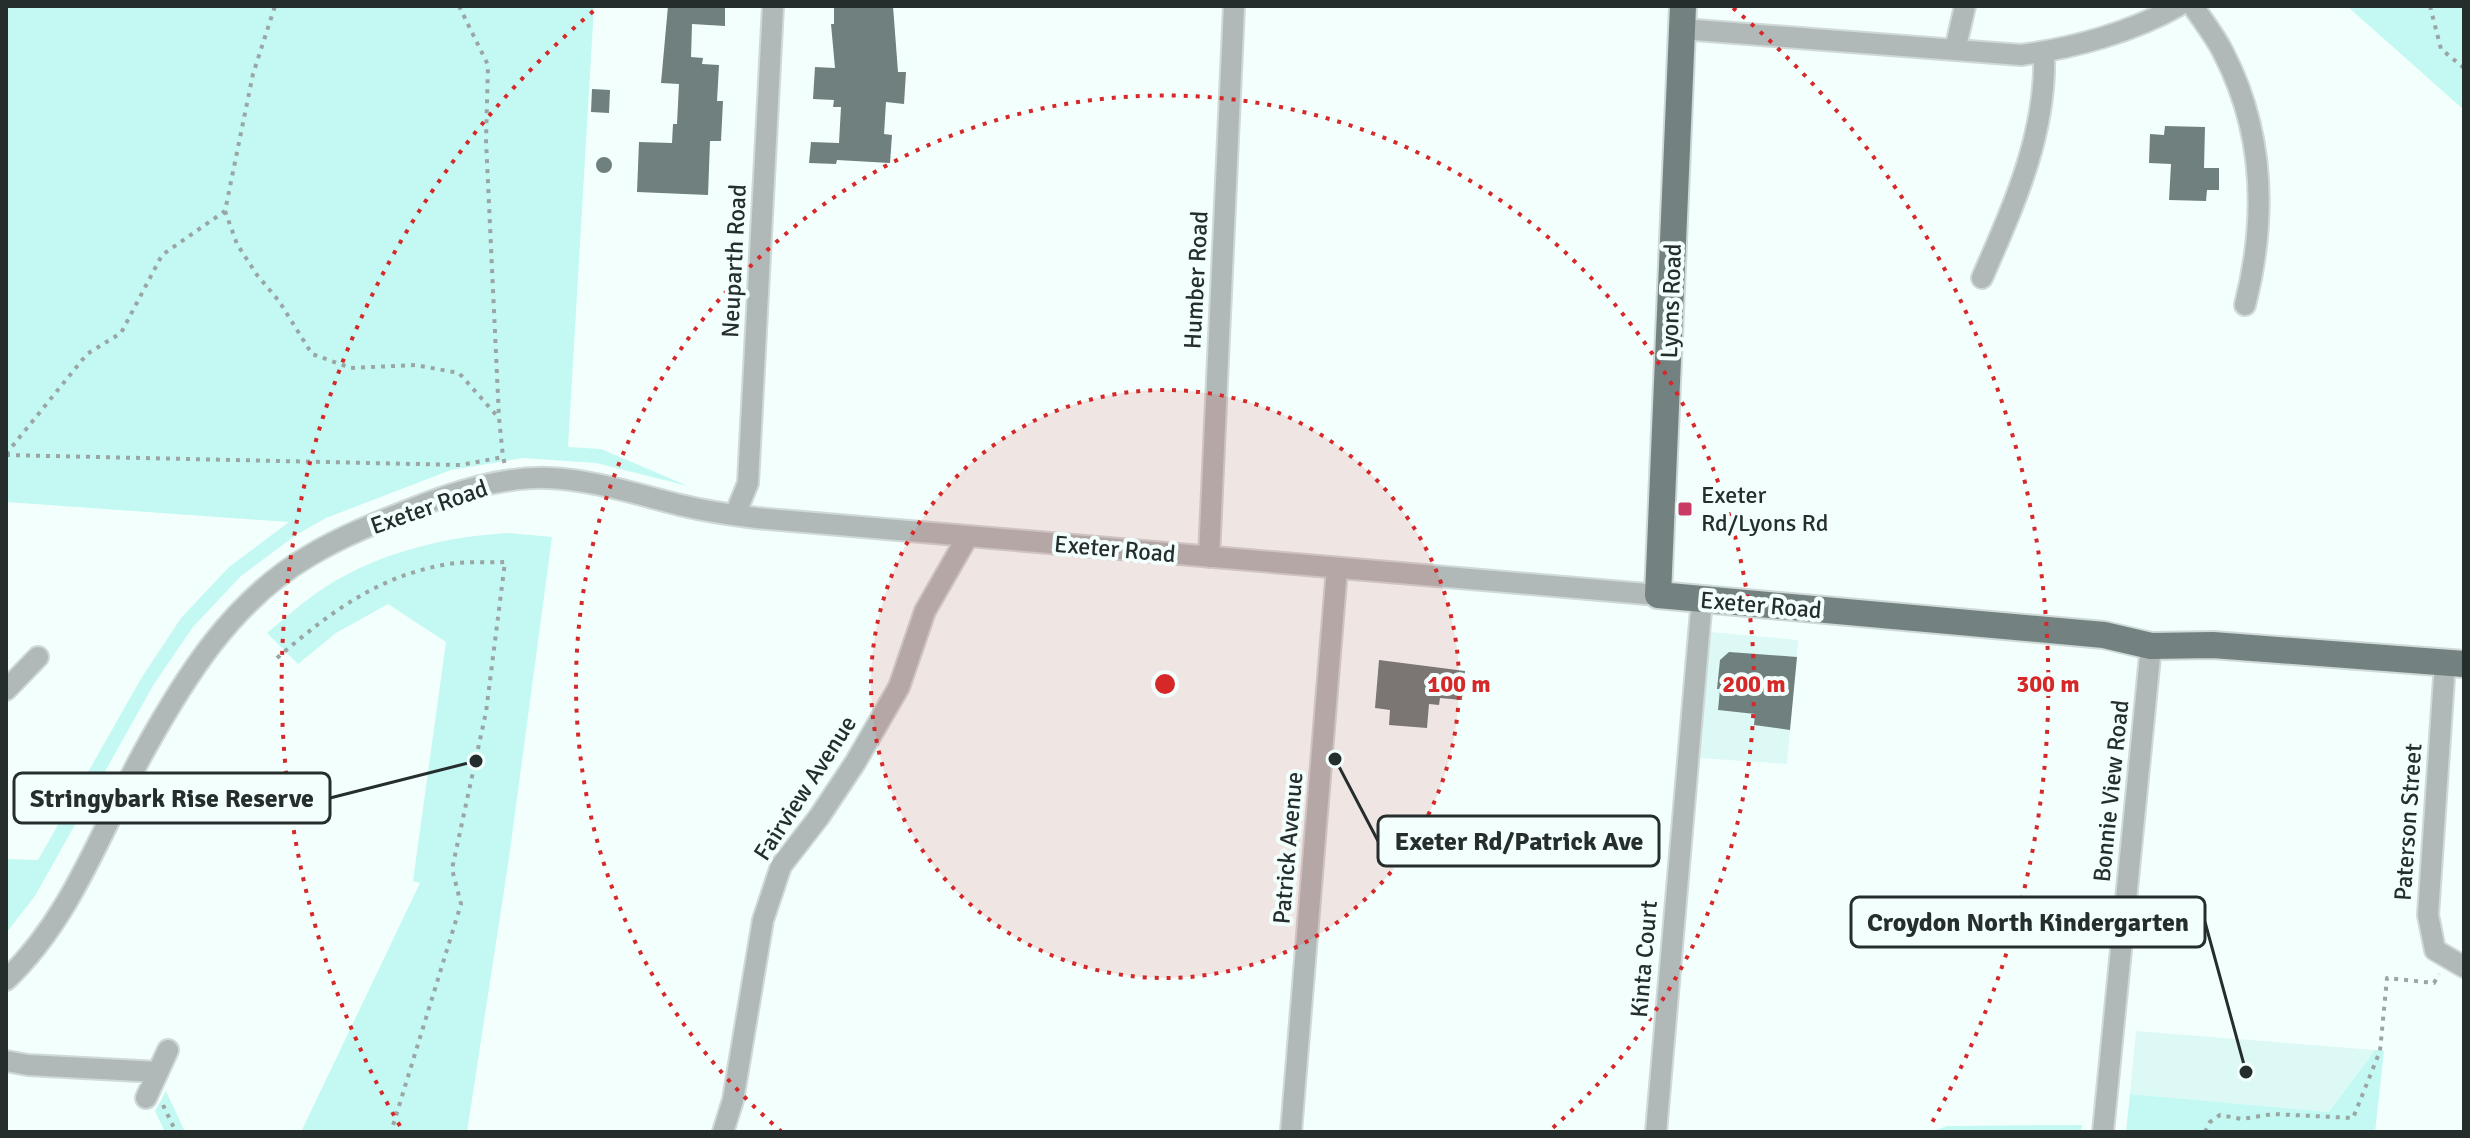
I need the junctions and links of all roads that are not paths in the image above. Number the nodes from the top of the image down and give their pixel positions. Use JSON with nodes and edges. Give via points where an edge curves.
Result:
{"nodes":[{"id":1,"x":773,"y":6,"type":"edge"},
{"id":2,"x":1234,"y":6,"type":"edge"},
{"id":3,"x":1965,"y":6,"type":"edge"},
{"id":4,"x":2178,"y":6,"type":"edge"},
{"id":5,"x":2193,"y":6,"type":"edge"},
{"id":6,"x":1682,"y":18,"type":"edge"},
{"id":7,"x":1955,"y":50,"type":"junction"},
{"id":8,"x":2044,"y":52,"type":"junction"},
{"id":9,"x":1982,"y":278,"type":"dead end"},
{"id":10,"x":2245,"y":305,"type":"dead end"},
{"id":11,"x":735,"y":515,"type":"junction"},
{"id":12,"x":968,"y":536,"type":"junction"},
{"id":13,"x":1209,"y":557,"type":"junction"},
{"id":14,"x":1337,"y":568,"type":"junction"},
{"id":15,"x":1658,"y":595,"type":"junction"},
{"id":16,"x":1702,"y":599,"type":"junction"},
{"id":17,"x":2151,"y":646,"type":"junction"},
{"id":18,"x":38,"y":657,"type":"dead end"},
{"id":19,"x":2455,"y":664,"type":"edge"},
{"id":20,"x":6,"y":690,"type":"edge"},
{"id":21,"x":2456,"y":963,"type":"edge"},
{"id":22,"x":6,"y":980,"type":"edge"},
{"id":23,"x":168,"y":1050,"type":"dead end"},
{"id":24,"x":6,"y":1061,"type":"edge"},
{"id":25,"x":158,"y":1072,"type":"junction"},
{"id":26,"x":146,"y":1098,"type":"dead end"},
{"id":27,"x":723,"y":1132,"type":"edge"},
{"id":28,"x":1291,"y":1132,"type":"edge"},
{"id":29,"x":1656,"y":1132,"type":"edge"},
{"id":30,"x":2103,"y":1132,"type":"edge"}],
"edges":[{"from":1,"to":11,"type":"street","name":"Neuparth Road","via":[[748,483]]},
{"from":2,"to":13,"type":"street","name":"Humber Road"},
{"from":3,"to":7,"type":"street"},
{"from":4,"to":8,"type":"street","via":[[2108,36]]},
{"from":5,"to":10,"type":"street","via":[[2223,51],[2243,96],[2256,152],[2261,202],[2256,262]]},
{"from":6,"to":7,"type":"street"},
{"from":6,"to":15,"type":"main road","name":"Lyons Road"},
{"from":7,"to":8,"type":"street"},
{"from":8,"to":9,"type":"street","via":[[2045,85],[2019,195]]},
{"from":11,"to":12,"type":"street","name":"Exeter Road"},
{"from":11,"to":22,"type":"street","name":"Exeter Road","via":[[581,481],[505,482],[440,498],[306,558],[245,606],[201,656],[116,803],[61,915]]},
{"from":12,"to":13,"type":"street","name":"Exeter Road"},
{"from":12,"to":27,"type":"street","name":"Fairview Avenue","via":[[925,611],[899,687],[855,763],[781,866],[763,920]]},
{"from":13,"to":14,"type":"street","name":"Exeter Road"},
{"from":14,"to":15,"type":"street","name":"Exeter Road"},
{"from":14,"to":28,"type":"street","name":"Patrick Avenue"},
{"from":15,"to":16,"type":"main road","name":"Exeter Road"},
{"from":16,"to":17,"type":"main road","name":"Exeter Road","via":[[2104,635]]},
{"from":16,"to":29,"type":"street","name":"Kinta Court"},
{"from":17,"to":19,"type":"main road","name":"Exeter Road","via":[[2213,645]]},
{"from":17,"to":30,"type":"street","name":"Bonnie View Road"},
{"from":18,"to":20,"type":"street"},
{"from":19,"to":21,"type":"street","name":"Paterson Street","via":[[2428,915],[2435,950]]},
{"from":23,"to":25,"type":"street"},
{"from":24,"to":25,"type":"street"},
{"from":25,"to":26,"type":"street"}]}
